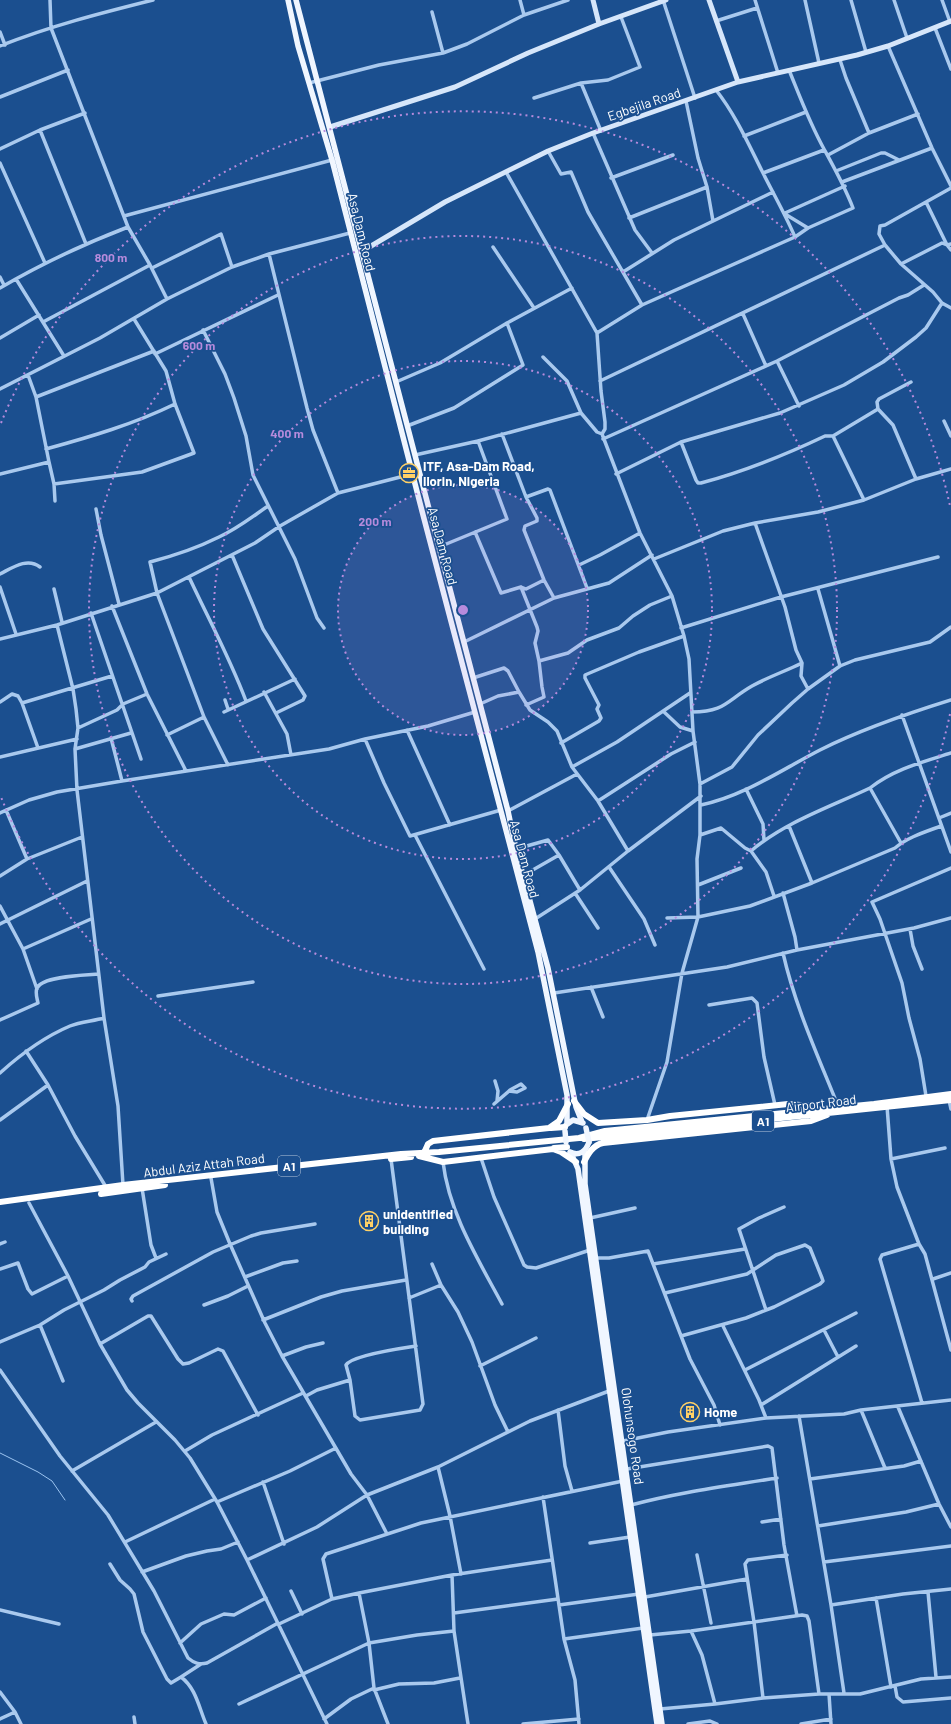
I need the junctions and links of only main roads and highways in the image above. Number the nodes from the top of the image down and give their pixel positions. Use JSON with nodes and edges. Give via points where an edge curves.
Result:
{"nodes":[{"id":1,"x":288,"y":0,"type":"edge"},
{"id":2,"x":296,"y":0,"type":"edge"},
{"id":3,"x":429,"y":510,"type":"junction"},
{"id":4,"x":422,"y":511,"type":"junction"},
{"id":5,"x":504,"y":810,"type":"junction"},
{"id":6,"x":511,"y":839,"type":"junction"},
{"id":7,"x":950,"y":1098,"type":"edge"},
{"id":8,"x":574,"y":1101,"type":"junction"},
{"id":9,"x":568,"y":1104,"type":"junction"},
{"id":10,"x":830,"y":1110,"type":"junction"},
{"id":11,"x":598,"y":1123,"type":"junction"},
{"id":12,"x":585,"y":1125,"type":"junction"},
{"id":13,"x":566,"y":1127,"type":"junction"},
{"id":14,"x":549,"y":1128,"type":"junction"},
{"id":15,"x":577,"y":1139,"type":"joint"},
{"id":16,"x":599,"y":1144,"type":"junction"},
{"id":17,"x":587,"y":1146,"type":"junction"},
{"id":18,"x":568,"y":1147,"type":"junction"},
{"id":19,"x":553,"y":1149,"type":"junction"},
{"id":20,"x":422,"y":1155,"type":"junction"},
{"id":21,"x":576,"y":1162,"type":"junction"},
{"id":22,"x":584,"y":1162,"type":"junction"},
{"id":23,"x":108,"y":1191,"type":"junction"},
{"id":24,"x":0,"y":1202,"type":"edge"},
{"id":25,"x":0,"y":1206,"type":"edge"},
{"id":26,"x":603,"y":1322,"type":"junction"},
{"id":27,"x":657,"y":1724,"type":"edge"},
{"id":28,"x":662,"y":1724,"type":"edge"}],
"edges":[{"from":1,"to":4,"type":"main road","name":"Asa Dam Road"},
{"from":2,"to":3,"type":"main road","name":"Asa Dam Road"},
{"from":3,"to":4,"type":"main road"},
{"from":3,"to":5,"type":"main road","name":"Asa Dam Road","via":[[480,704]]},
{"from":4,"to":5,"type":"main road","name":"Asa Dam Road","via":[[475,712]]},
{"from":5,"to":6,"type":"main road","name":"Asa Dam Road"},
{"from":6,"to":8,"type":"main road","name":"Asa Dam Road","via":[[524,875],[554,993]]},
{"from":6,"to":9,"type":"main road","name":"Asa Dam Road","via":[[545,980]]},
{"from":7,"to":10,"type":"highway","name":"Airport Road","number":"A1"},
{"from":7,"to":10,"type":"highway","name":"Airport Road","number":"A1","via":[[926,1096],[838,1106]]},
{"from":8,"to":11,"type":"highway","via":[[584,1114]]},
{"from":8,"to":12,"type":"main road","name":"Asa Dam Road"},
{"from":9,"to":13,"type":"main road","name":"Asa Dam Road"},
{"from":9,"to":14,"type":"highway","via":[[559,1121]]},
{"from":10,"to":11,"type":"highway","via":[[788,1104]]},
{"from":10,"to":15,"type":"highway","name":"Airport Road","number":"A1","via":[[601,1132]]},
{"from":10,"to":16,"type":"highway","via":[[811,1121]]},
{"from":11,"to":12,"type":"highway"},
{"from":12,"to":13,"type":"main road","via":[[575,1120]]},
{"from":12,"to":17,"type":"main road","name":"Asa Dam Road","bridge":true},
{"from":13,"to":14,"type":"highway"},
{"from":13,"to":18,"type":"main road","name":"Asa Dam Road","bridge":true},
{"from":14,"to":20,"type":"highway","via":[[433,1142],[428,1144]]},
{"from":15,"to":20,"type":"highway","name":"Abdul Aziz Attah Road","number":"A1"},
{"from":16,"to":17,"type":"highway"},
{"from":16,"to":22,"type":"highway","via":[[589,1152]]},
{"from":17,"to":18,"type":"main road","via":[[578,1154]]},
{"from":17,"to":22,"type":"main road","name":"Olohunsogo Road"},
{"from":18,"to":19,"type":"highway"},
{"from":18,"to":21,"type":"main road","name":"Olohunsogo Road"},
{"from":19,"to":20,"type":"highway","via":[[443,1162]]},
{"from":19,"to":21,"type":"highway"},
{"from":20,"to":23,"type":"highway","name":"Abdul Aziz Attah Road","number":"A1"},
{"from":20,"to":23,"type":"highway","name":"Abdul Aziz Attah Road","number":"A1","via":[[393,1154],[124,1186]]},
{"from":21,"to":26,"type":"main road","name":"Olohunsogo Road"},
{"from":22,"to":26,"type":"main road","name":"Olohunsogo Road"},
{"from":23,"to":24,"type":"highway","name":"Abdul Aziz Attah Road","number":"A1"},
{"from":23,"to":25,"type":"highway","name":"Abdul Aziz Attah Road","number":"A1"},
{"from":26,"to":27,"type":"main road","name":"Olohunsogo Road","via":[[609,1392]]},
{"from":26,"to":28,"type":"main road","name":"Olohunsogo Road","via":[[623,1441]]}]}
